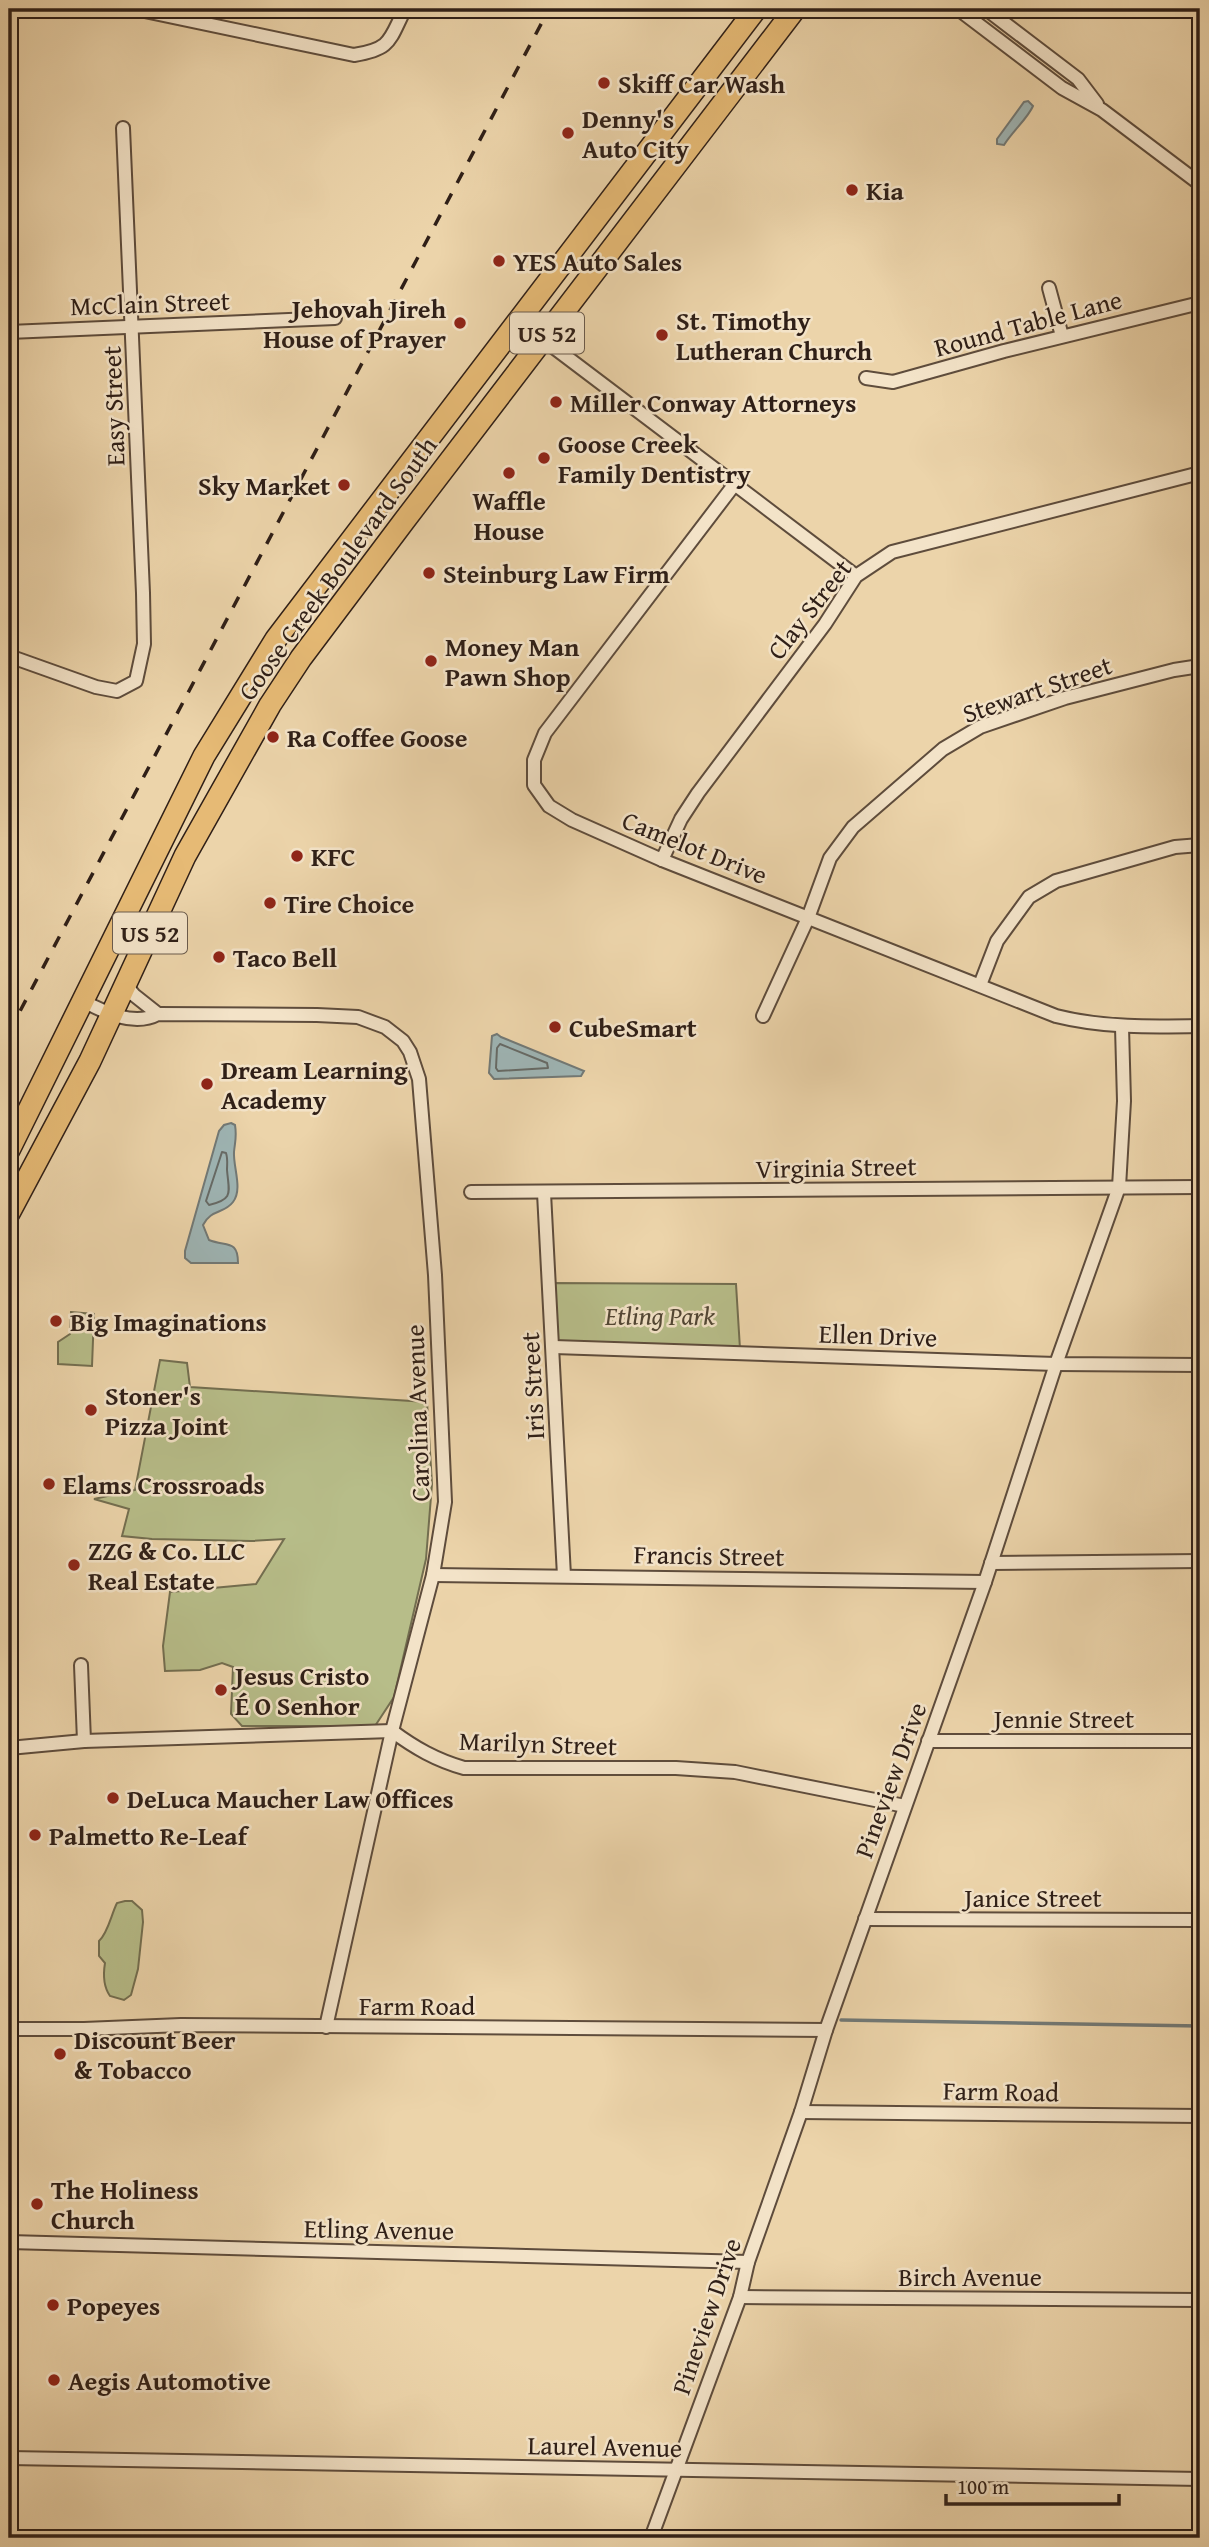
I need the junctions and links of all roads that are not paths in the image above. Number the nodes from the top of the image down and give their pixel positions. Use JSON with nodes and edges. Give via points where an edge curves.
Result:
{"nodes":[{"id":1,"x":135,"y":9,"type":"edge"},
{"id":2,"x":405,"y":9,"type":"edge"},
{"id":3,"x":756,"y":9,"type":"edge"},
{"id":4,"x":795,"y":9,"type":"edge"},
{"id":5,"x":958,"y":9,"type":"edge"},
{"id":6,"x":986,"y":9,"type":"edge"},
{"id":7,"x":1102,"y":110,"type":"junction"},
{"id":8,"x":123,"y":128,"type":"dead end"},
{"id":9,"x":1200,"y":184,"type":"edge"},
{"id":10,"x":1049,"y":288,"type":"dead end"},
{"id":11,"x":1200,"y":303,"type":"edge"},
{"id":12,"x":335,"y":318,"type":"dead end"},
{"id":13,"x":519,"y":321,"type":"junction"},
{"id":14,"x":133,"y":326,"type":"junction"},
{"id":15,"x":9,"y":332,"type":"edge"},
{"id":16,"x":1062,"y":336,"type":"junction"},
{"id":17,"x":542,"y":339,"type":"junction"},
{"id":18,"x":866,"y":378,"type":"dead end"},
{"id":19,"x":1200,"y":473,"type":"edge"},
{"id":20,"x":734,"y":485,"type":"junction"},
{"id":21,"x":856,"y":576,"type":"junction"},
{"id":22,"x":9,"y":656,"type":"edge"},
{"id":23,"x":1200,"y":666,"type":"edge"},
{"id":24,"x":1200,"y":845,"type":"edge"},
{"id":25,"x":662,"y":860,"type":"junction"},
{"id":26,"x":808,"y":918,"type":"junction"},
{"id":27,"x":126,"y":985,"type":"junction"},
{"id":28,"x":980,"y":985,"type":"junction"},
{"id":29,"x":83,"y":1000,"type":"junction"},
{"id":30,"x":158,"y":1014,"type":"junction"},
{"id":31,"x":112,"y":1015,"type":"junction"},
{"id":32,"x":762,"y":1016,"type":"dead end"},
{"id":33,"x":1122,"y":1027,"type":"junction"},
{"id":34,"x":1200,"y":1027,"type":"edge"},
{"id":35,"x":12,"y":1142,"type":"edge"},
{"id":36,"x":1119,"y":1187,"type":"junction"},
{"id":37,"x":1200,"y":1187,"type":"edge"},
{"id":38,"x":471,"y":1192,"type":"dead end"},
{"id":39,"x":544,"y":1193,"type":"junction"},
{"id":40,"x":9,"y":1213,"type":"edge"},
{"id":41,"x":554,"y":1347,"type":"junction"},
{"id":42,"x":1056,"y":1364,"type":"junction"},
{"id":43,"x":1200,"y":1365,"type":"edge"},
{"id":44,"x":1200,"y":1561,"type":"edge"},
{"id":45,"x":991,"y":1563,"type":"junction"},
{"id":46,"x":433,"y":1575,"type":"junction"},
{"id":47,"x":564,"y":1576,"type":"junction"},
{"id":48,"x":985,"y":1582,"type":"junction"},
{"id":49,"x":80,"y":1665,"type":"dead end"},
{"id":50,"x":392,"y":1731,"type":"junction"},
{"id":51,"x":84,"y":1741,"type":"junction"},
{"id":52,"x":928,"y":1741,"type":"junction"},
{"id":53,"x":1200,"y":1741,"type":"edge"},
{"id":54,"x":9,"y":1748,"type":"edge"},
{"id":55,"x":905,"y":1806,"type":"junction"},
{"id":56,"x":865,"y":1919,"type":"junction"},
{"id":57,"x":1200,"y":1920,"type":"edge"},
{"id":58,"x":326,"y":2027,"type":"junction"},
{"id":59,"x":9,"y":2029,"type":"edge"},
{"id":60,"x":826,"y":2030,"type":"junction"},
{"id":61,"x":801,"y":2112,"type":"junction"},
{"id":62,"x":1200,"y":2116,"type":"edge"},
{"id":63,"x":9,"y":2242,"type":"edge"},
{"id":64,"x":748,"y":2262,"type":"junction"},
{"id":65,"x":740,"y":2297,"type":"junction"},
{"id":66,"x":1200,"y":2300,"type":"edge"},
{"id":67,"x":9,"y":2458,"type":"edge"},
{"id":68,"x":675,"y":2470,"type":"junction"},
{"id":69,"x":1200,"y":2479,"type":"edge"},
{"id":70,"x":651,"y":2538,"type":"edge"}],
"edges":[{"from":1,"to":2,"type":"street","via":[[354,55],[386,46]]},
{"from":3,"to":13,"type":"highway","number":"US 52"},
{"from":4,"to":17,"type":"highway","name":"Goose Creek Boulevard South","number":"US 52"},
{"from":5,"to":7,"type":"street","via":[[1062,89]]},
{"from":6,"to":7,"type":"street","via":[[1078,79]]},
{"from":7,"to":9,"type":"street"},
{"from":8,"to":14,"type":"street","name":"Easy Street"},
{"from":10,"to":16,"type":"street"},
{"from":11,"to":16,"type":"street","name":"Round Table Lane"},
{"from":12,"to":14,"type":"street","name":"McClain Street"},
{"from":13,"to":17,"type":"street"},
{"from":13,"to":29,"type":"highway","number":"US 52","via":[[276,639],[243,689],[204,756]]},
{"from":14,"to":15,"type":"street","name":"McClain Street"},
{"from":14,"to":22,"type":"street","name":"Easy Street","via":[[144,644],[136,681],[117,691],[96,687]]},
{"from":16,"to":18,"type":"street","name":"Round Table Lane","via":[[893,382]]},
{"from":17,"to":20,"type":"street"},
{"from":17,"to":27,"type":"highway","name":"Goose Creek Boulevard South","number":"US 52","via":[[270,705],[185,856]]},
{"from":19,"to":21,"type":"street","name":"Clay Street","via":[[891,552]]},
{"from":20,"to":21,"type":"street"},
{"from":20,"to":25,"type":"street","name":"Camelot Drive","via":[[545,733],[534,760],[534,785],[549,806]]},
{"from":21,"to":25,"type":"street","name":"Clay Street","via":[[698,793]]},
{"from":23,"to":26,"type":"street","name":"Stewart Street","via":[[1065,698],[981,727],[943,749],[853,827],[830,858]]},
{"from":24,"to":28,"type":"street","via":[[1175,847],[1056,881],[1029,897],[997,941]]},
{"from":25,"to":26,"type":"street","name":"Camelot Drive"},
{"from":26,"to":28,"type":"street","name":"Camelot Drive"},
{"from":26,"to":32,"type":"street","name":"Stewart Street"},
{"from":27,"to":30,"type":"street"},
{"from":27,"to":31,"type":"highway","name":"Goose Creek Boulevard South","number":"US 52"},
{"from":28,"to":33,"type":"street","name":"Camelot Drive","via":[[1056,1016]]},
{"from":29,"to":31,"type":"street","name":"Carolina Avenue"},
{"from":29,"to":35,"type":"highway","number":"US 52"},
{"from":30,"to":31,"type":"street","name":"Carolina Avenue","via":[[150,1019]]},
{"from":30,"to":46,"type":"street","name":"Carolina Avenue","via":[[358,1017],[395,1033],[410,1052],[419,1079],[436,1310],[444,1502]]},
{"from":31,"to":40,"type":"highway","name":"Goose Creek Boulevard South","number":"US 52"},
{"from":33,"to":34,"type":"street","name":"Camelot Drive"},
{"from":33,"to":36,"type":"street","name":"Pineview Drive"},
{"from":36,"to":37,"type":"street","name":"Virginia Street"},
{"from":36,"to":39,"type":"street","name":"Virginia Street"},
{"from":36,"to":42,"type":"street","name":"Pineview Drive"},
{"from":38,"to":39,"type":"street","name":"Virginia Street"},
{"from":39,"to":41,"type":"street","name":"Iris Street"},
{"from":41,"to":42,"type":"street","name":"Ellen Drive"},
{"from":41,"to":47,"type":"street","name":"Iris Street"},
{"from":42,"to":43,"type":"street","name":"Ellen Drive"},
{"from":42,"to":45,"type":"street","name":"Pineview Drive"},
{"from":44,"to":45,"type":"street"},
{"from":45,"to":48,"type":"street","name":"Pineview Drive"},
{"from":46,"to":47,"type":"street","name":"Francis Street"},
{"from":46,"to":50,"type":"street","name":"Carolina Avenue"},
{"from":47,"to":48,"type":"street","name":"Francis Street"},
{"from":48,"to":52,"type":"street","name":"Pineview Drive"},
{"from":49,"to":51,"type":"street"},
{"from":50,"to":51,"type":"street"},
{"from":50,"to":55,"type":"street","name":"Marilyn Street","via":[[442,1762],[464,1768],[735,1772]]},
{"from":50,"to":58,"type":"street","name":"Carolina Avenue"},
{"from":51,"to":54,"type":"street"},
{"from":52,"to":53,"type":"street","name":"Jennie Street"},
{"from":52,"to":55,"type":"street","name":"Pineview Drive"},
{"from":55,"to":56,"type":"street","name":"Pineview Drive"},
{"from":56,"to":57,"type":"street","name":"Janice Street"},
{"from":56,"to":60,"type":"street","name":"Pineview Drive"},
{"from":58,"to":59,"type":"street","name":"Farm Road"},
{"from":58,"to":60,"type":"street","name":"Farm Road"},
{"from":60,"to":61,"type":"street","name":"Pineview Drive"},
{"from":61,"to":62,"type":"street","name":"Farm Road"},
{"from":61,"to":64,"type":"street","name":"Pineview Drive"},
{"from":63,"to":64,"type":"street","name":"Etling Avenue"},
{"from":64,"to":65,"type":"street","name":"Pineview Drive"},
{"from":65,"to":66,"type":"street","name":"Birch Avenue"},
{"from":65,"to":68,"type":"street","name":"Pineview Drive"},
{"from":67,"to":68,"type":"street","name":"Laurel Avenue"},
{"from":68,"to":69,"type":"street","name":"Laurel Avenue"},
{"from":68,"to":70,"type":"street","name":"Pineview Drive"}]}
